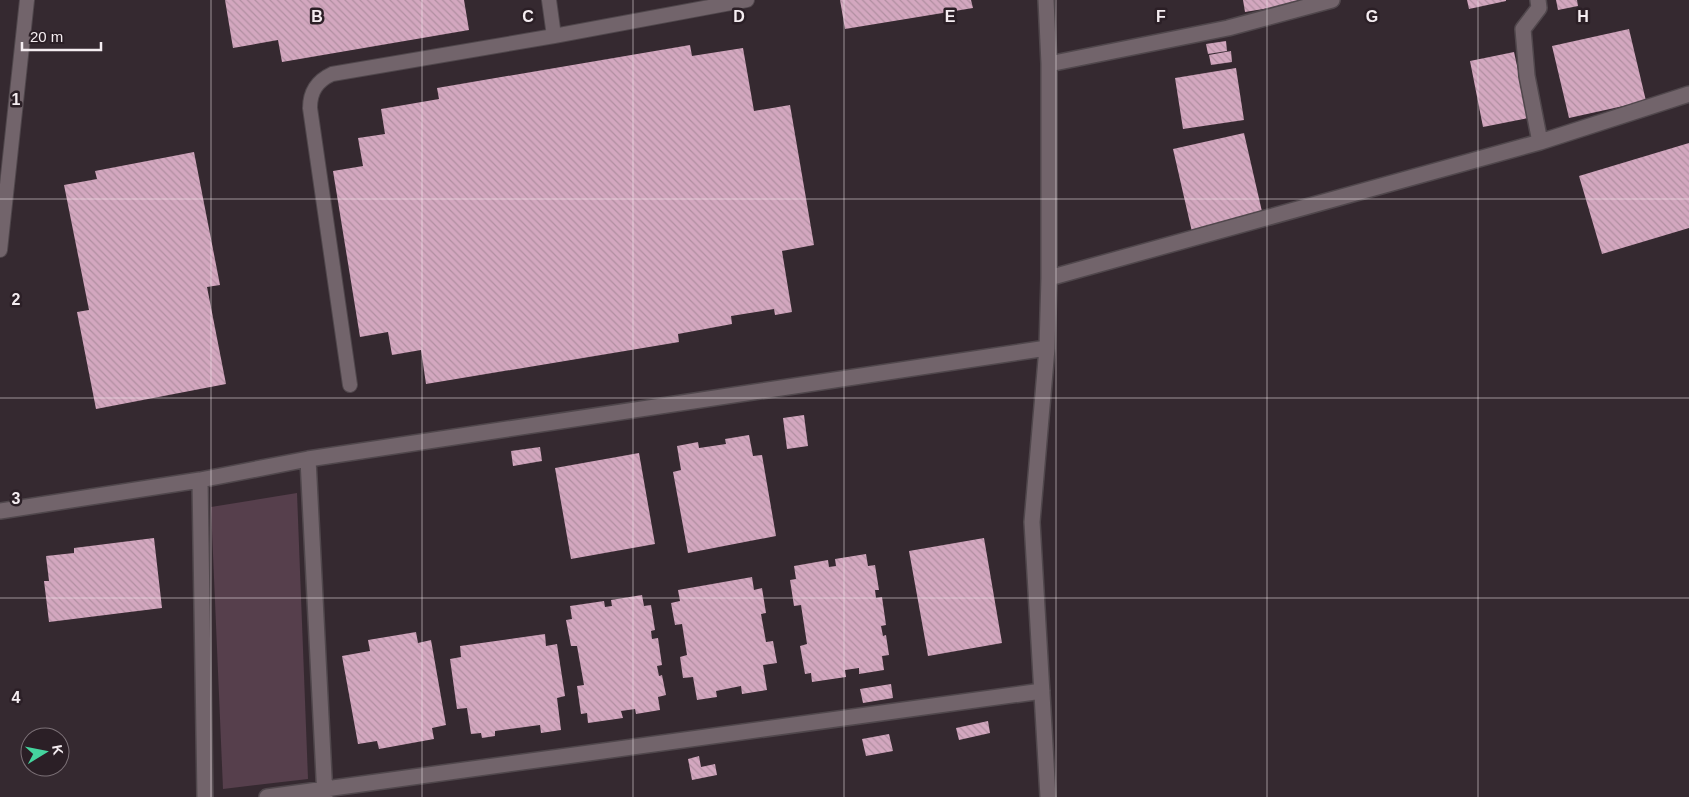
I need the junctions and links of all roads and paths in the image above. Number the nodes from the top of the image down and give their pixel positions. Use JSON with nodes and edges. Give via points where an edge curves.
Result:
{"nodes":[{"id":1,"x":27,"y":0,"type":"edge"},
{"id":2,"x":549,"y":0,"type":"edge"},
{"id":3,"x":747,"y":0,"type":"edge"},
{"id":4,"x":1046,"y":0,"type":"edge"},
{"id":5,"x":1538,"y":0,"type":"edge"},
{"id":6,"x":1325,"y":1,"type":"edge"},
{"id":7,"x":554,"y":36,"type":"junction"},
{"id":8,"x":1049,"y":64,"type":"junction"},
{"id":9,"x":1689,"y":94,"type":"edge"},
{"id":10,"x":1540,"y":142,"type":"junction"},
{"id":11,"x":0,"y":250,"type":"edge"},
{"id":12,"x":1049,"y":278,"type":"junction"},
{"id":13,"x":1047,"y":348,"type":"junction"},
{"id":14,"x":350,"y":385,"type":"dead end"},
{"id":15,"x":308,"y":459,"type":"junction"},
{"id":16,"x":200,"y":480,"type":"junction"},
{"id":17,"x":0,"y":511,"type":"edge"},
{"id":18,"x":1042,"y":691,"type":"junction"},
{"id":19,"x":325,"y":793,"type":"edge"},
{"id":20,"x":205,"y":797,"type":"edge"},
{"id":21,"x":267,"y":797,"type":"edge"},
{"id":22,"x":1048,"y":797,"type":"edge"}],
"edges":[{"from":1,"to":11,"type":"lane"},
{"from":2,"to":7,"type":"lane"},
{"from":3,"to":7,"type":"lane"},
{"from":4,"to":8,"type":"street"},
{"from":5,"to":10,"type":"street","via":[[1539,8],[1523,29]]},
{"from":6,"to":8,"type":"street","via":[[1228,28]]},
{"from":7,"to":14,"type":"lane","via":[[332,74],[316,84],[310,108]]},
{"from":8,"to":12,"type":"street"},
{"from":9,"to":10,"type":"street"},
{"from":10,"to":12,"type":"street"},
{"from":12,"to":13,"type":"street"},
{"from":13,"to":15,"type":"street"},
{"from":13,"to":18,"type":"street","via":[[1032,522]]},
{"from":15,"to":16,"type":"street"},
{"from":15,"to":19,"type":"street"},
{"from":16,"to":17,"type":"street"},
{"from":16,"to":20,"type":"street"},
{"from":18,"to":19,"type":"street"},
{"from":18,"to":22,"type":"street"},
{"from":19,"to":21,"type":"street"}]}
